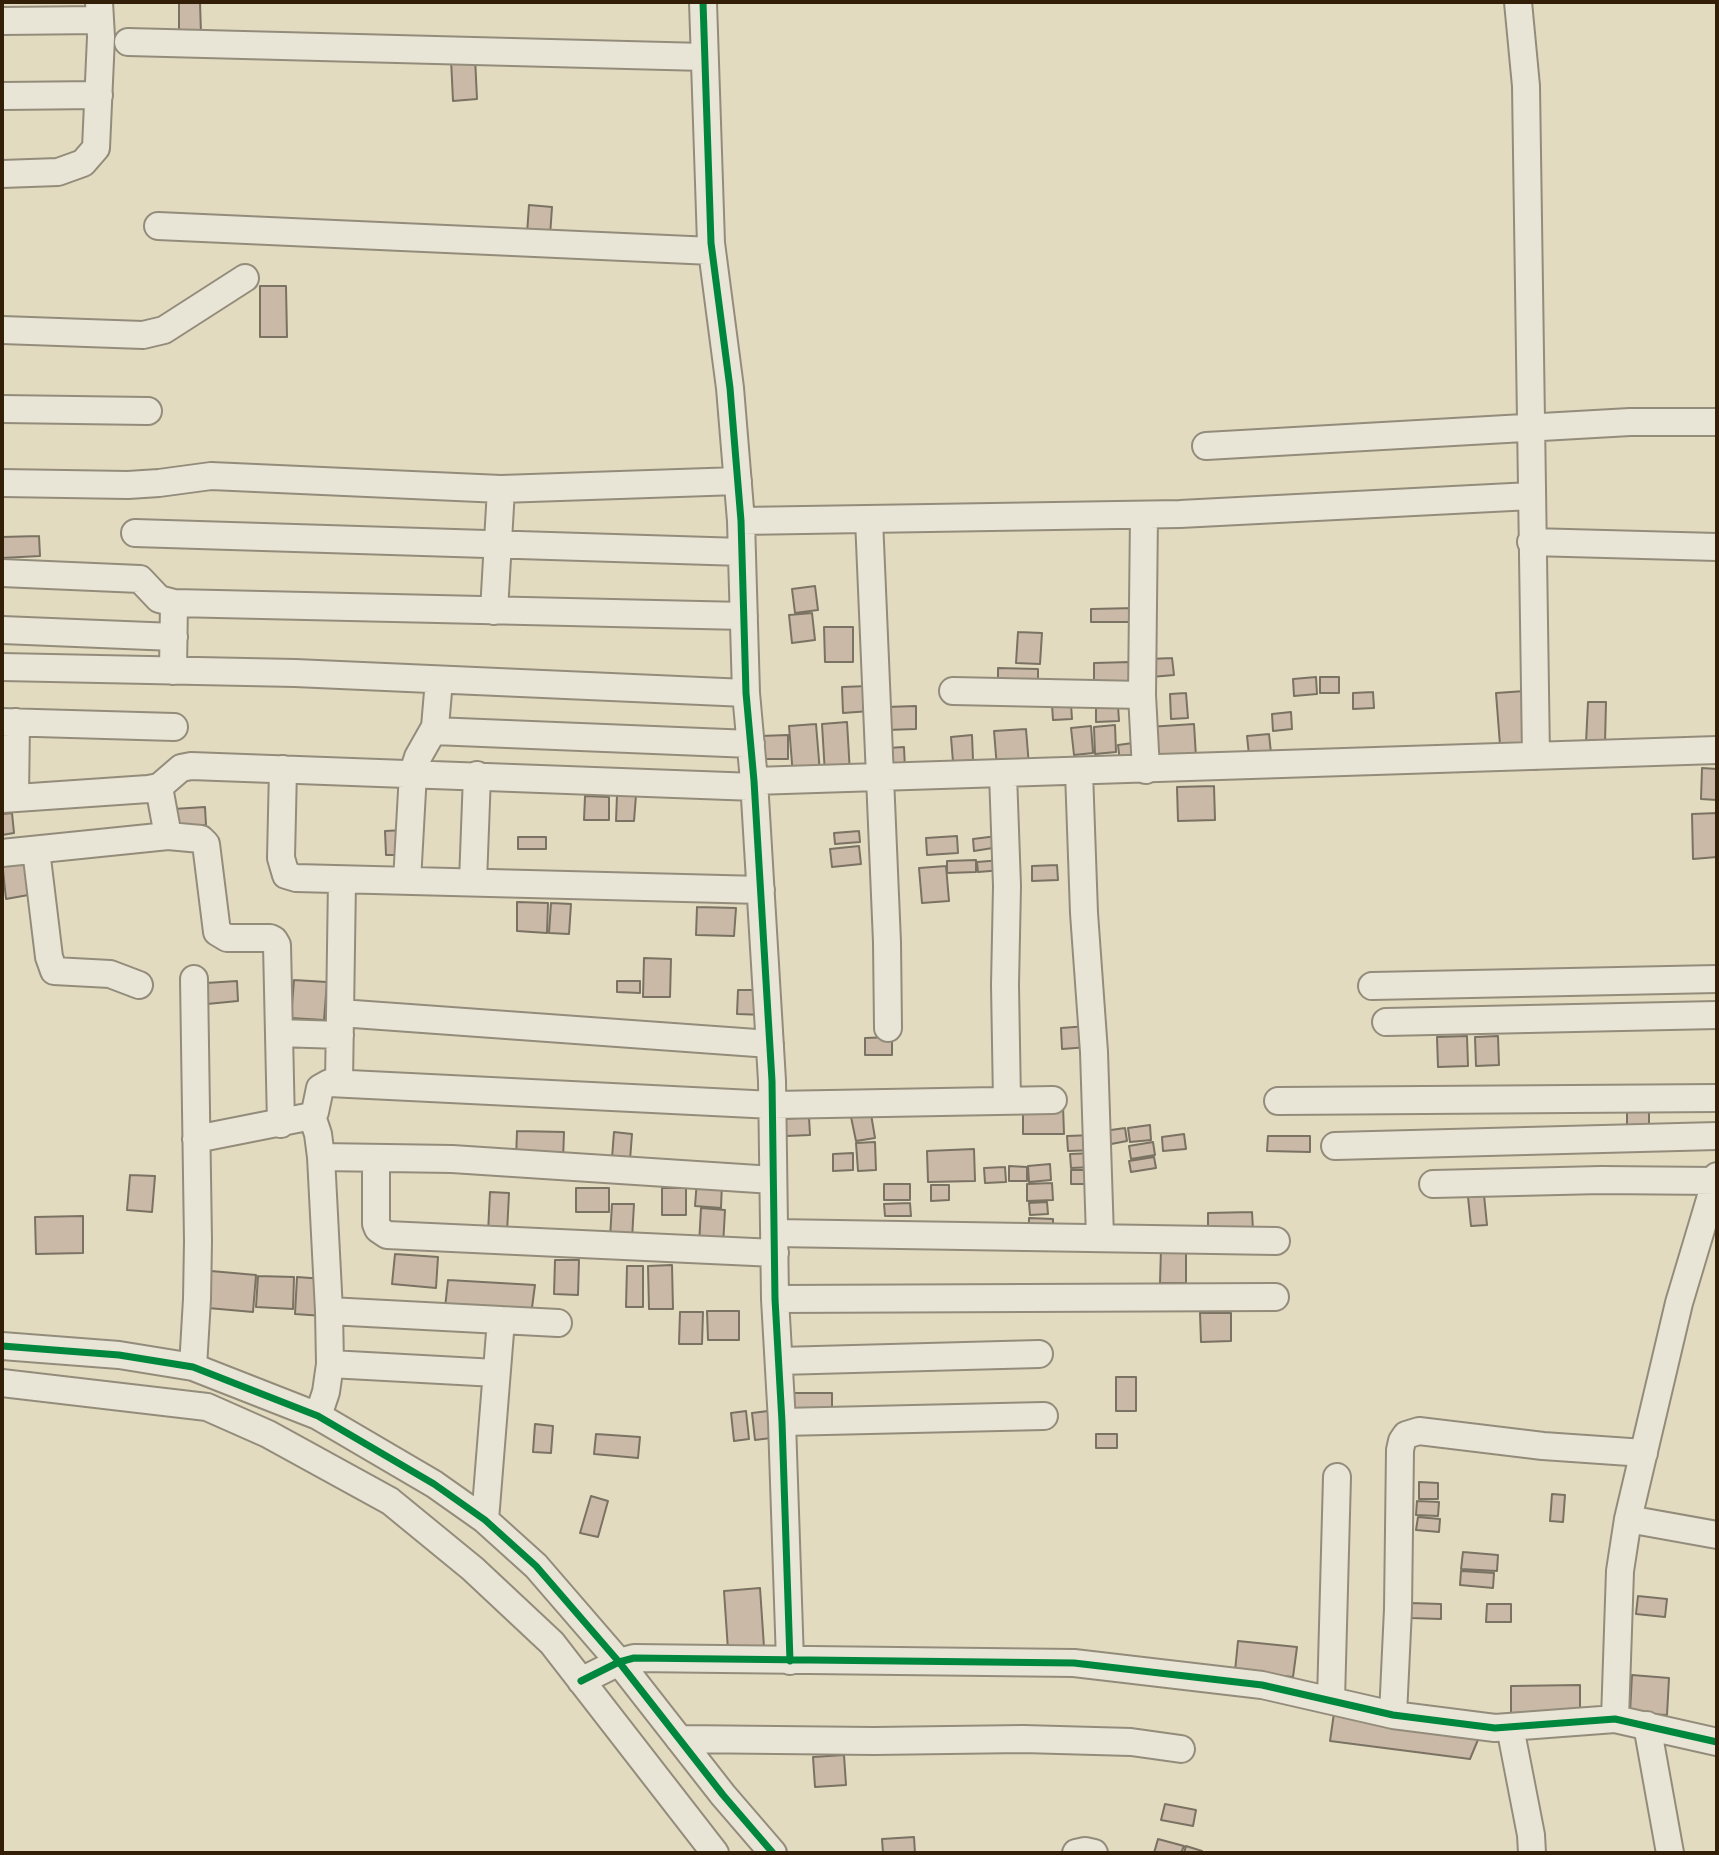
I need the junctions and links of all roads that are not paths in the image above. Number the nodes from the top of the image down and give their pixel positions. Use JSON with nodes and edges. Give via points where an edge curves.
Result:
{"nodes":[{"id":1,"x":703,"y":2,"type":"edge"},
{"id":2,"x":1518,"y":2,"type":"edge"},
{"id":3,"x":99,"y":11,"type":"edge"},
{"id":4,"x":2,"y":21,"type":"edge"},
{"id":5,"x":128,"y":42,"type":"dead end"},
{"id":6,"x":704,"y":57,"type":"junction"},
{"id":7,"x":99,"y":95,"type":"junction"},
{"id":8,"x":2,"y":96,"type":"edge"},
{"id":9,"x":2,"y":174,"type":"edge"},
{"id":10,"x":158,"y":226,"type":"dead end"},
{"id":11,"x":712,"y":251,"type":"junction"},
{"id":12,"x":245,"y":278,"type":"dead end"},
{"id":13,"x":2,"y":330,"type":"edge"},
{"id":14,"x":2,"y":409,"type":"edge"},
{"id":15,"x":148,"y":411,"type":"dead end"},
{"id":16,"x":1717,"y":422,"type":"edge"},
{"id":17,"x":1532,"y":428,"type":"junction"},
{"id":18,"x":1206,"y":446,"type":"dead end"},
{"id":19,"x":738,"y":481,"type":"junction"},
{"id":20,"x":2,"y":483,"type":"edge"},
{"id":21,"x":501,"y":489,"type":"junction"},
{"id":22,"x":1531,"y":496,"type":"junction"},
{"id":23,"x":1144,"y":514,"type":"junction"},
{"id":24,"x":869,"y":519,"type":"junction"},
{"id":25,"x":741,"y":521,"type":"junction"},
{"id":26,"x":135,"y":533,"type":"dead end"},
{"id":27,"x":1531,"y":542,"type":"junction"},
{"id":28,"x":497,"y":544,"type":"junction"},
{"id":29,"x":1717,"y":547,"type":"edge"},
{"id":30,"x":742,"y":552,"type":"junction"},
{"id":31,"x":2,"y":573,"type":"edge"},
{"id":32,"x":174,"y":603,"type":"junction"},
{"id":33,"x":494,"y":611,"type":"junction"},
{"id":34,"x":744,"y":616,"type":"junction"},
{"id":35,"x":2,"y":630,"type":"edge"},
{"id":36,"x":174,"y":636,"type":"junction"},
{"id":37,"x":2,"y":667,"type":"edge"},
{"id":38,"x":173,"y":671,"type":"junction"},
{"id":39,"x":439,"y":680,"type":"junction"},
{"id":40,"x":953,"y":691,"type":"dead end"},
{"id":41,"x":746,"y":693,"type":"junction"},
{"id":42,"x":1142,"y":695,"type":"junction"},
{"id":43,"x":9,"y":722,"type":"edge"},
{"id":44,"x":174,"y":727,"type":"dead end"},
{"id":45,"x":434,"y":731,"type":"junction"},
{"id":46,"x":751,"y":744,"type":"junction"},
{"id":47,"x":1717,"y":750,"type":"edge"},
{"id":48,"x":1536,"y":756,"type":"junction"},
{"id":49,"x":283,"y":769,"type":"junction"},
{"id":50,"x":1146,"y":770,"type":"junction"},
{"id":51,"x":1079,"y":772,"type":"junction"},
{"id":52,"x":413,"y":773,"type":"junction"},
{"id":53,"x":1003,"y":774,"type":"junction"},
{"id":54,"x":477,"y":775,"type":"junction"},
{"id":55,"x":879,"y":778,"type":"junction"},
{"id":56,"x":754,"y":784,"type":"junction"},
{"id":57,"x":159,"y":787,"type":"junction"},
{"id":58,"x":8,"y":799,"type":"edge"},
{"id":59,"x":168,"y":836,"type":"junction"},
{"id":60,"x":36,"y":850,"type":"junction"},
{"id":61,"x":2,"y":853,"type":"edge"},
{"id":62,"x":342,"y":880,"type":"junction"},
{"id":63,"x":407,"y":881,"type":"junction"},
{"id":64,"x":473,"y":882,"type":"junction"},
{"id":65,"x":761,"y":890,"type":"junction"},
{"id":66,"x":194,"y":979,"type":"dead end"},
{"id":67,"x":1717,"y":979,"type":"edge"},
{"id":68,"x":139,"y":985,"type":"dead end"},
{"id":69,"x":1373,"y":986,"type":"dead end"},
{"id":70,"x":1717,"y":1015,"type":"edge"},
{"id":71,"x":1386,"y":1022,"type":"dead end"},
{"id":72,"x":340,"y":1024,"type":"junction"},
{"id":73,"x":888,"y":1028,"type":"dead end"},
{"id":74,"x":279,"y":1033,"type":"junction"},
{"id":75,"x":770,"y":1044,"type":"junction"},
{"id":76,"x":339,"y":1083,"type":"junction"},
{"id":77,"x":1717,"y":1098,"type":"edge"},
{"id":78,"x":1052,"y":1100,"type":"dead end"},
{"id":79,"x":1007,"y":1101,"type":"junction"},
{"id":80,"x":1278,"y":1101,"type":"dead end"},
{"id":81,"x":773,"y":1105,"type":"junction"},
{"id":82,"x":312,"y":1116,"type":"junction"},
{"id":83,"x":281,"y":1124,"type":"junction"},
{"id":84,"x":1717,"y":1136,"type":"edge"},
{"id":85,"x":196,"y":1139,"type":"junction"},
{"id":86,"x":1335,"y":1146,"type":"dead end"},
{"id":87,"x":321,"y":1157,"type":"junction"},
{"id":88,"x":376,"y":1158,"type":"junction"},
{"id":89,"x":1717,"y":1179,"type":"edge"},
{"id":90,"x":774,"y":1180,"type":"junction"},
{"id":91,"x":1433,"y":1184,"type":"dead end"},
{"id":92,"x":1100,"y":1237,"type":"junction"},
{"id":93,"x":1276,"y":1241,"type":"dead end"},
{"id":94,"x":775,"y":1243,"type":"junction"},
{"id":95,"x":1275,"y":1297,"type":"dead end"},
{"id":96,"x":775,"y":1299,"type":"junction"},
{"id":97,"x":330,"y":1311,"type":"junction"},
{"id":98,"x":501,"y":1320,"type":"junction"},
{"id":99,"x":558,"y":1323,"type":"dead end"},
{"id":100,"x":2,"y":1346,"type":"edge"},
{"id":101,"x":1039,"y":1354,"type":"dead end"},
{"id":102,"x":779,"y":1361,"type":"junction"},
{"id":103,"x":330,"y":1364,"type":"junction"},
{"id":104,"x":193,"y":1367,"type":"junction"},
{"id":105,"x":496,"y":1373,"type":"junction"},
{"id":106,"x":2,"y":1383,"type":"edge"},
{"id":107,"x":318,"y":1416,"type":"junction"},
{"id":108,"x":1044,"y":1416,"type":"dead end"},
{"id":109,"x":782,"y":1422,"type":"junction"},
{"id":110,"x":1644,"y":1453,"type":"junction"},
{"id":111,"x":1337,"y":1477,"type":"dead end"},
{"id":112,"x":1628,"y":1519,"type":"junction"},
{"id":113,"x":485,"y":1520,"type":"junction"},
{"id":114,"x":1717,"y":1535,"type":"edge"},
{"id":115,"x":790,"y":1661,"type":"junction"},
{"id":116,"x":619,"y":1662,"type":"junction"},
{"id":117,"x":581,"y":1681,"type":"junction"},
{"id":118,"x":1331,"y":1700,"type":"junction"},
{"id":119,"x":1393,"y":1715,"type":"junction"},
{"id":120,"x":1615,"y":1719,"type":"junction"},
{"id":121,"x":1647,"y":1724,"type":"junction"},
{"id":122,"x":1510,"y":1727,"type":"junction"},
{"id":123,"x":680,"y":1739,"type":"junction"},
{"id":124,"x":1717,"y":1742,"type":"edge"},
{"id":125,"x":1181,"y":1749,"type":"dead end"},
{"id":126,"x":715,"y":1853,"type":"edge"},
{"id":127,"x":773,"y":1853,"type":"edge"},
{"id":128,"x":1076,"y":1853,"type":"edge"},
{"id":129,"x":1094,"y":1853,"type":"edge"},
{"id":130,"x":1532,"y":1853,"type":"edge"},
{"id":131,"x":1670,"y":1853,"type":"edge"}],
"edges":[{"from":1,"to":6,"type":"street"},
{"from":2,"to":17,"type":"street","via":[[1525,86]]},
{"from":3,"to":4,"type":"street"},
{"from":3,"to":7,"type":"street"},
{"from":5,"to":6,"type":"street"},
{"from":6,"to":11,"type":"street"},
{"from":7,"to":8,"type":"street"},
{"from":7,"to":9,"type":"street","via":[[96,148],[83,163],[58,172]]},
{"from":10,"to":11,"type":"street"},
{"from":11,"to":19,"type":"street"},
{"from":12,"to":13,"type":"street","via":[[164,330],[143,335]]},
{"from":14,"to":15,"type":"street"},
{"from":16,"to":17,"type":"street"},
{"from":17,"to":18,"type":"street"},
{"from":17,"to":22,"type":"street"},
{"from":19,"to":21,"type":"street"},
{"from":19,"to":25,"type":"street"},
{"from":20,"to":21,"type":"street","via":[[128,485],[211,476]]},
{"from":21,"to":28,"type":"street"},
{"from":22,"to":23,"type":"street"},
{"from":22,"to":27,"type":"street"},
{"from":23,"to":24,"type":"street"},
{"from":23,"to":42,"type":"street"},
{"from":24,"to":25,"type":"street"},
{"from":24,"to":55,"type":"street"},
{"from":25,"to":30,"type":"street"},
{"from":26,"to":28,"type":"street"},
{"from":27,"to":29,"type":"street"},
{"from":27,"to":48,"type":"street"},
{"from":28,"to":30,"type":"street"},
{"from":28,"to":33,"type":"street"},
{"from":30,"to":34,"type":"street"},
{"from":31,"to":32,"type":"street","via":[[132,577],[146,583],[159,599]]},
{"from":32,"to":33,"type":"street"},
{"from":32,"to":36,"type":"street"},
{"from":33,"to":34,"type":"street"},
{"from":34,"to":41,"type":"street"},
{"from":35,"to":36,"type":"street"},
{"from":36,"to":38,"type":"street"},
{"from":37,"to":38,"type":"street"},
{"from":38,"to":39,"type":"street"},
{"from":39,"to":41,"type":"street"},
{"from":39,"to":45,"type":"street"},
{"from":40,"to":42,"type":"street"},
{"from":41,"to":46,"type":"street"},
{"from":42,"to":50,"type":"street"},
{"from":43,"to":44,"type":"street"},
{"from":43,"to":58,"type":"street"},
{"from":45,"to":46,"type":"street"},
{"from":45,"to":52,"type":"street"},
{"from":46,"to":56,"type":"street"},
{"from":47,"to":48,"type":"street"},
{"from":48,"to":50,"type":"street"},
{"from":49,"to":52,"type":"street"},
{"from":49,"to":57,"type":"street","via":[[191,765]]},
{"from":49,"to":62,"type":"street","via":[[282,869],[296,878]]},
{"from":50,"to":51,"type":"street"},
{"from":51,"to":53,"type":"street"},
{"from":51,"to":92,"type":"street"},
{"from":52,"to":54,"type":"street"},
{"from":52,"to":63,"type":"street"},
{"from":53,"to":55,"type":"street"},
{"from":53,"to":79,"type":"street"},
{"from":54,"to":56,"type":"street"},
{"from":54,"to":64,"type":"street"},
{"from":55,"to":56,"type":"street"},
{"from":55,"to":73,"type":"street"},
{"from":56,"to":65,"type":"street"},
{"from":57,"to":58,"type":"street"},
{"from":57,"to":59,"type":"street"},
{"from":59,"to":60,"type":"street"},
{"from":59,"to":74,"type":"street","via":[[201,839],[206,844],[220,936],[275,940]]},
{"from":60,"to":61,"type":"street"},
{"from":60,"to":68,"type":"street","via":[[48,957],[54,971],[110,974]]},
{"from":62,"to":63,"type":"street"},
{"from":62,"to":72,"type":"street"},
{"from":63,"to":64,"type":"street"},
{"from":64,"to":65,"type":"street"},
{"from":65,"to":75,"type":"street"},
{"from":66,"to":85,"type":"street"},
{"from":67,"to":69,"type":"street"},
{"from":70,"to":71,"type":"street"},
{"from":72,"to":74,"type":"street"},
{"from":72,"to":75,"type":"street"},
{"from":72,"to":76,"type":"street"},
{"from":74,"to":83,"type":"street"},
{"from":75,"to":81,"type":"street"},
{"from":76,"to":81,"type":"street"},
{"from":76,"to":82,"type":"street","via":[[320,1087]]},
{"from":77,"to":80,"type":"street"},
{"from":78,"to":79,"type":"street"},
{"from":79,"to":81,"type":"street"},
{"from":81,"to":90,"type":"street"},
{"from":82,"to":83,"type":"street"},
{"from":82,"to":87,"type":"street"},
{"from":83,"to":85,"type":"street"},
{"from":84,"to":86,"type":"street"},
{"from":85,"to":104,"type":"street"},
{"from":87,"to":88,"type":"street"},
{"from":87,"to":97,"type":"street"},
{"from":88,"to":90,"type":"street"},
{"from":88,"to":94,"type":"street","via":[[376,1224],[387,1235]]},
{"from":89,"to":91,"type":"street"},
{"from":89,"to":110,"type":"street","via":[[1679,1303]]},
{"from":90,"to":94,"type":"street"},
{"from":92,"to":93,"type":"street"},
{"from":92,"to":94,"type":"street"},
{"from":94,"to":96,"type":"street"},
{"from":95,"to":96,"type":"street"},
{"from":96,"to":102,"type":"street"},
{"from":97,"to":98,"type":"street"},
{"from":97,"to":103,"type":"street"},
{"from":98,"to":99,"type":"street"},
{"from":98,"to":105,"type":"street"},
{"from":100,"to":104,"type":"street","via":[[119,1355]]},
{"from":101,"to":102,"type":"street"},
{"from":102,"to":109,"type":"street"},
{"from":103,"to":105,"type":"street"},
{"from":103,"to":107,"type":"street"},
{"from":104,"to":107,"type":"street"},
{"from":105,"to":113,"type":"street"},
{"from":106,"to":117,"type":"street","via":[[207,1407],[268,1434],[390,1501],[552,1643]]},
{"from":107,"to":113,"type":"street","via":[[434,1484]]},
{"from":108,"to":109,"type":"street"},
{"from":109,"to":115,"type":"street"},
{"from":110,"to":112,"type":"street"},
{"from":110,"to":119,"type":"street","via":[[1419,1430],[1406,1435],[1400,1450]]},
{"from":111,"to":118,"type":"street"},
{"from":112,"to":114,"type":"street"},
{"from":112,"to":120,"type":"street","via":[[1620,1571]]},
{"from":113,"to":116,"type":"street","via":[[536,1566]]},
{"from":115,"to":116,"type":"street","via":[[656,1657]]},
{"from":115,"to":118,"type":"street","via":[[1074,1663],[1262,1685]]},
{"from":116,"to":117,"type":"street"},
{"from":116,"to":123,"type":"street"},
{"from":117,"to":126,"type":"street"},
{"from":118,"to":119,"type":"street"},
{"from":119,"to":122,"type":"street"},
{"from":120,"to":121,"type":"street"},
{"from":120,"to":122,"type":"street"},
{"from":121,"to":124,"type":"street"},
{"from":121,"to":131,"type":"street"},
{"from":122,"to":130,"type":"street"},
{"from":123,"to":125,"type":"street","via":[[1023,1739],[1131,1742]]},
{"from":123,"to":127,"type":"street"},
{"from":128,"to":129,"type":"street"}]}
